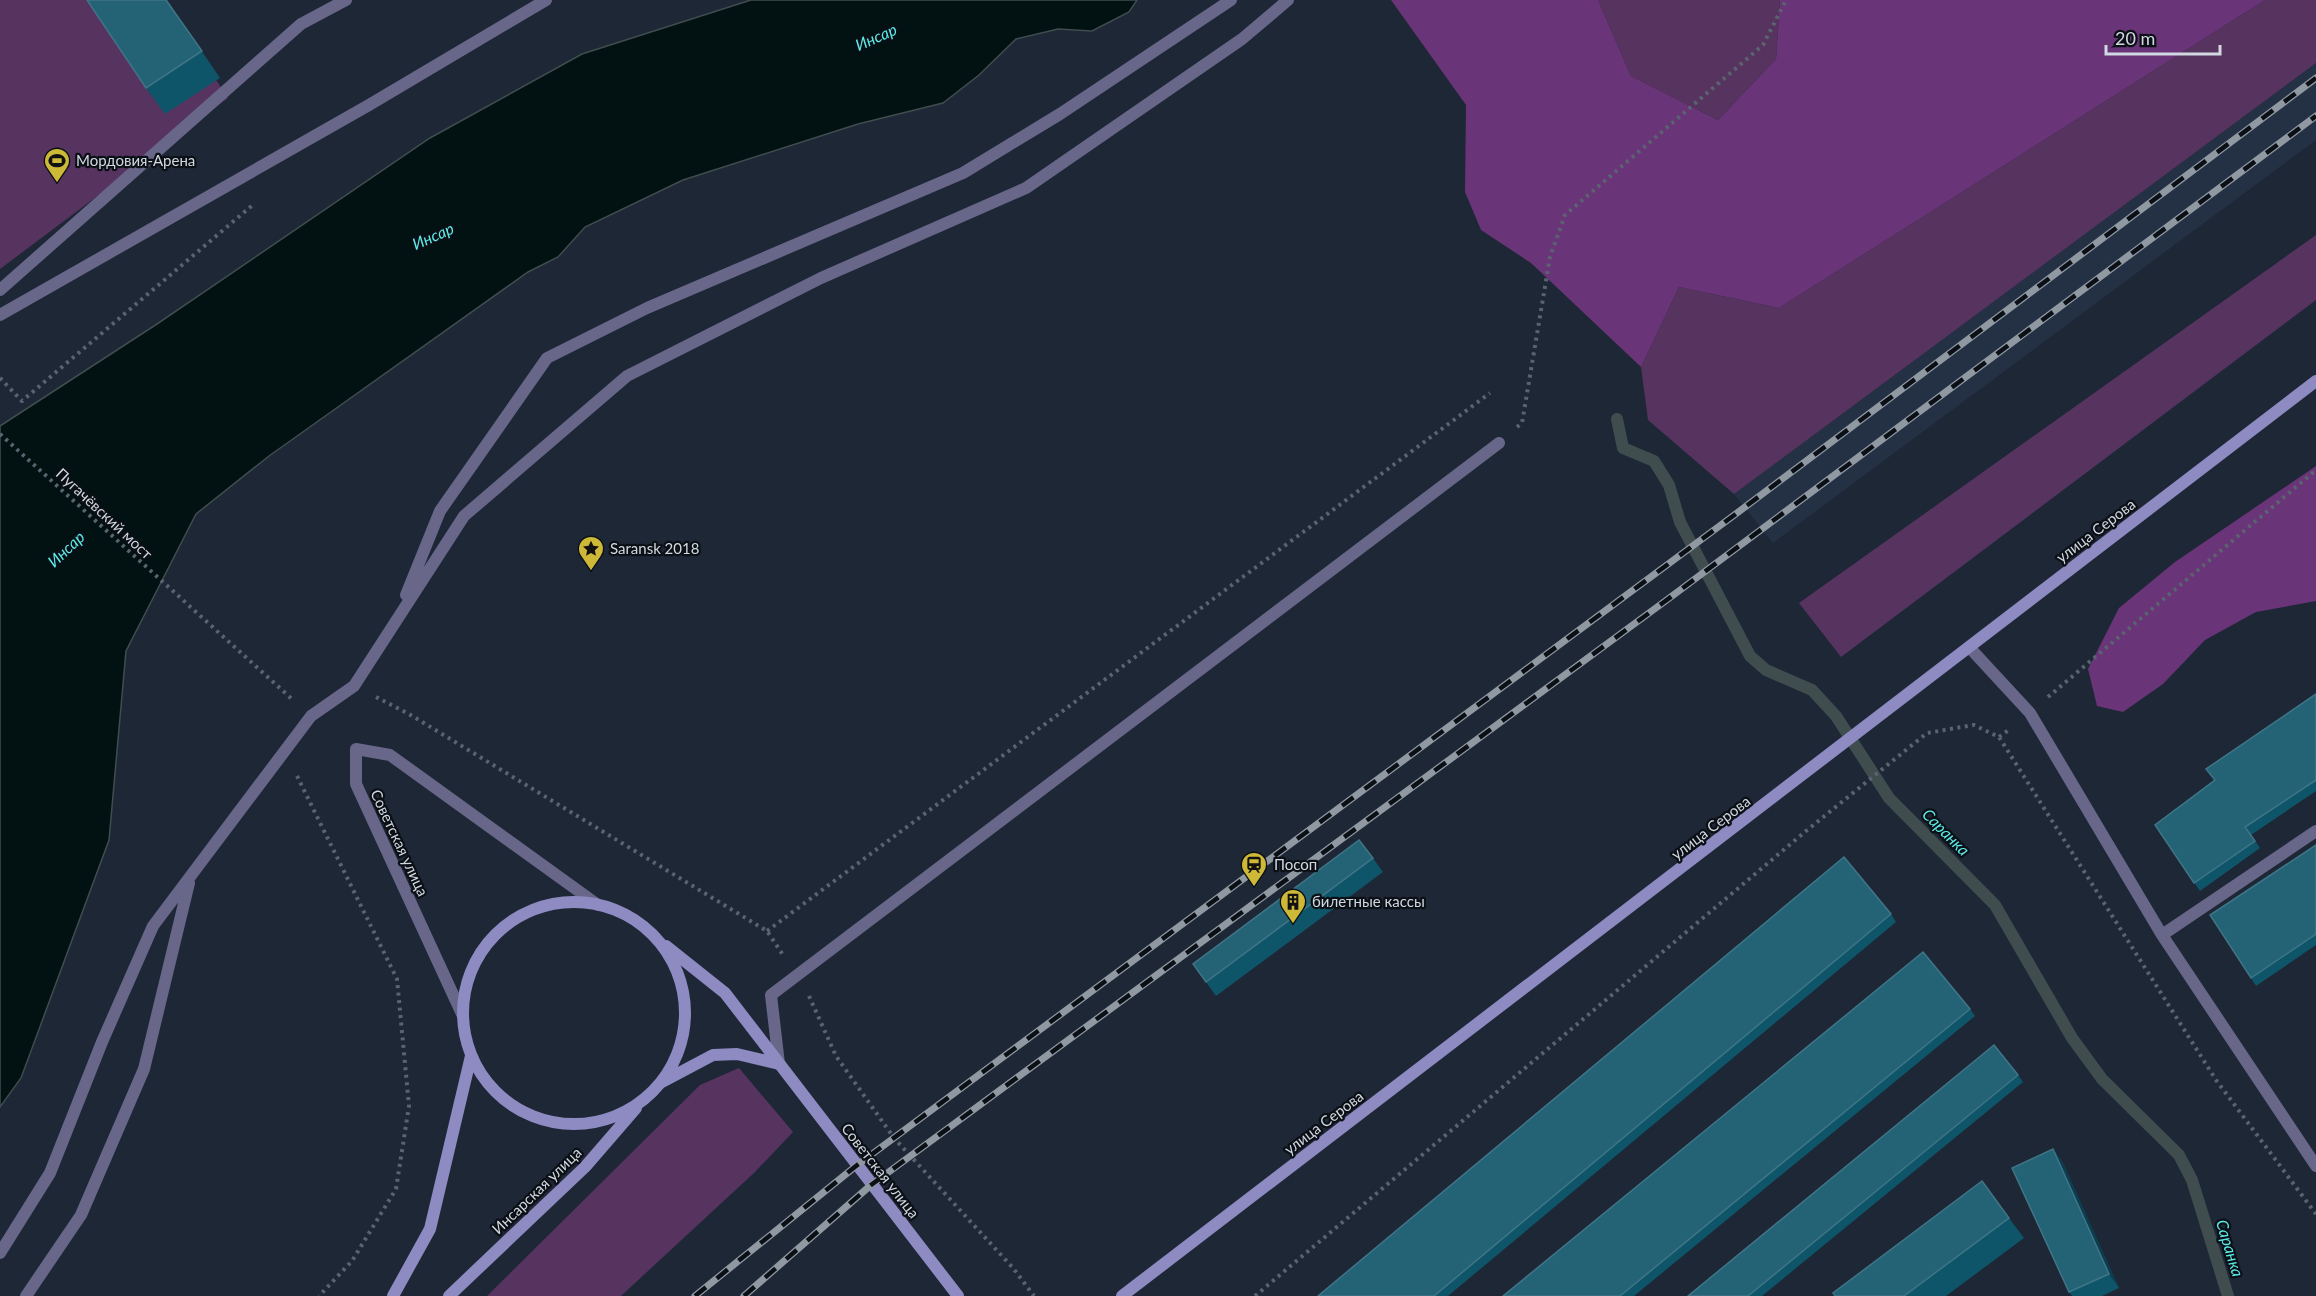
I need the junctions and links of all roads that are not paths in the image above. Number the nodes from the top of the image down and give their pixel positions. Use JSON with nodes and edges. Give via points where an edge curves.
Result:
{"nodes":[{"id":1,"x":346,"y":0,"type":"edge"},
{"id":2,"x":546,"y":0,"type":"edge"},
{"id":3,"x":1231,"y":0,"type":"edge"},
{"id":4,"x":1288,"y":0,"type":"edge"},
{"id":5,"x":0,"y":290,"type":"edge"},
{"id":6,"x":0,"y":315,"type":"edge"},
{"id":7,"x":2316,"y":381,"type":"edge"},
{"id":8,"x":1499,"y":443,"type":"road end"},
{"id":9,"x":395,"y":622,"type":"junction"},
{"id":10,"x":1969,"y":647,"type":"junction"},
{"id":11,"x":2316,"y":831,"type":"edge"},
{"id":12,"x":191,"y":876,"type":"junction"},
{"id":13,"x":598,"y":905,"type":"junction"},
{"id":14,"x":2163,"y":935,"type":"junction"},
{"id":15,"x":655,"y":938,"type":"junction"},
{"id":16,"x":462,"y":1014,"type":"junction"},
{"id":17,"x":471,"y":1056,"type":"junction"},
{"id":18,"x":779,"y":1064,"type":"junction"},
{"id":19,"x":661,"y":1083,"type":"junction"},
{"id":20,"x":641,"y":1102,"type":"junction"},
{"id":21,"x":2316,"y":1166,"type":"edge"},
{"id":22,"x":0,"y":1253,"type":"edge"},
{"id":23,"x":26,"y":1296,"type":"edge"},
{"id":24,"x":393,"y":1296,"type":"edge"},
{"id":25,"x":449,"y":1296,"type":"edge"},
{"id":26,"x":958,"y":1296,"type":"edge"},
{"id":27,"x":1122,"y":1296,"type":"edge"}],
"edges":[{"from":1,"to":5,"type":"street","via":[[301,24]]},
{"from":2,"to":6,"type":"street"},
{"from":3,"to":9,"type":"street","via":[[1060,114],[963,173],[647,308],[547,358],[440,511]]},
{"from":4,"to":9,"type":"street","via":[[1242,39],[1026,188],[821,278],[627,376],[464,516]]},
{"from":7,"to":10,"type":"street","name":"улица Серова"},
{"from":8,"to":18,"type":"street","via":[[771,995]]},
{"from":9,"to":12,"type":"street","via":[[354,686],[311,716]]},
{"from":10,"to":14,"type":"street","via":[[2030,713]]},
{"from":10,"to":27,"type":"street","name":"улица Серова"},
{"from":11,"to":14,"type":"street"},
{"from":12,"to":22,"type":"street","via":[[153,926],[50,1173]]},
{"from":12,"to":23,"type":"street","via":[[144,1069],[81,1215]]},
{"from":13,"to":15,"type":"street","via":[[629,917]]},
{"from":13,"to":16,"type":"street","via":[[565,903],[543,907],[504,926],[481,951],[467,981]]},
{"from":13,"to":16,"type":"street","name":"Советская улица","via":[[390,755],[356,749],[356,784]]},
{"from":14,"to":21,"type":"street"},
{"from":15,"to":18,"type":"street","name":"Советская улица","via":[[726,993]]},
{"from":15,"to":19,"type":"street","via":[[674,965],[684,996],[684,1028],[675,1060]]},
{"from":16,"to":17,"type":"street"},
{"from":17,"to":20,"type":"street","via":[[488,1084],[513,1107],[544,1121],[578,1125],[611,1118]]},
{"from":17,"to":24,"type":"street","via":[[430,1228]]},
{"from":18,"to":19,"type":"street","via":[[737,1054],[712,1055]]},
{"from":18,"to":26,"type":"street","name":"Советская улица"},
{"from":19,"to":20,"type":"street"},
{"from":20,"to":25,"type":"street","name":"Инсарская улица","via":[[585,1167]]}]}
